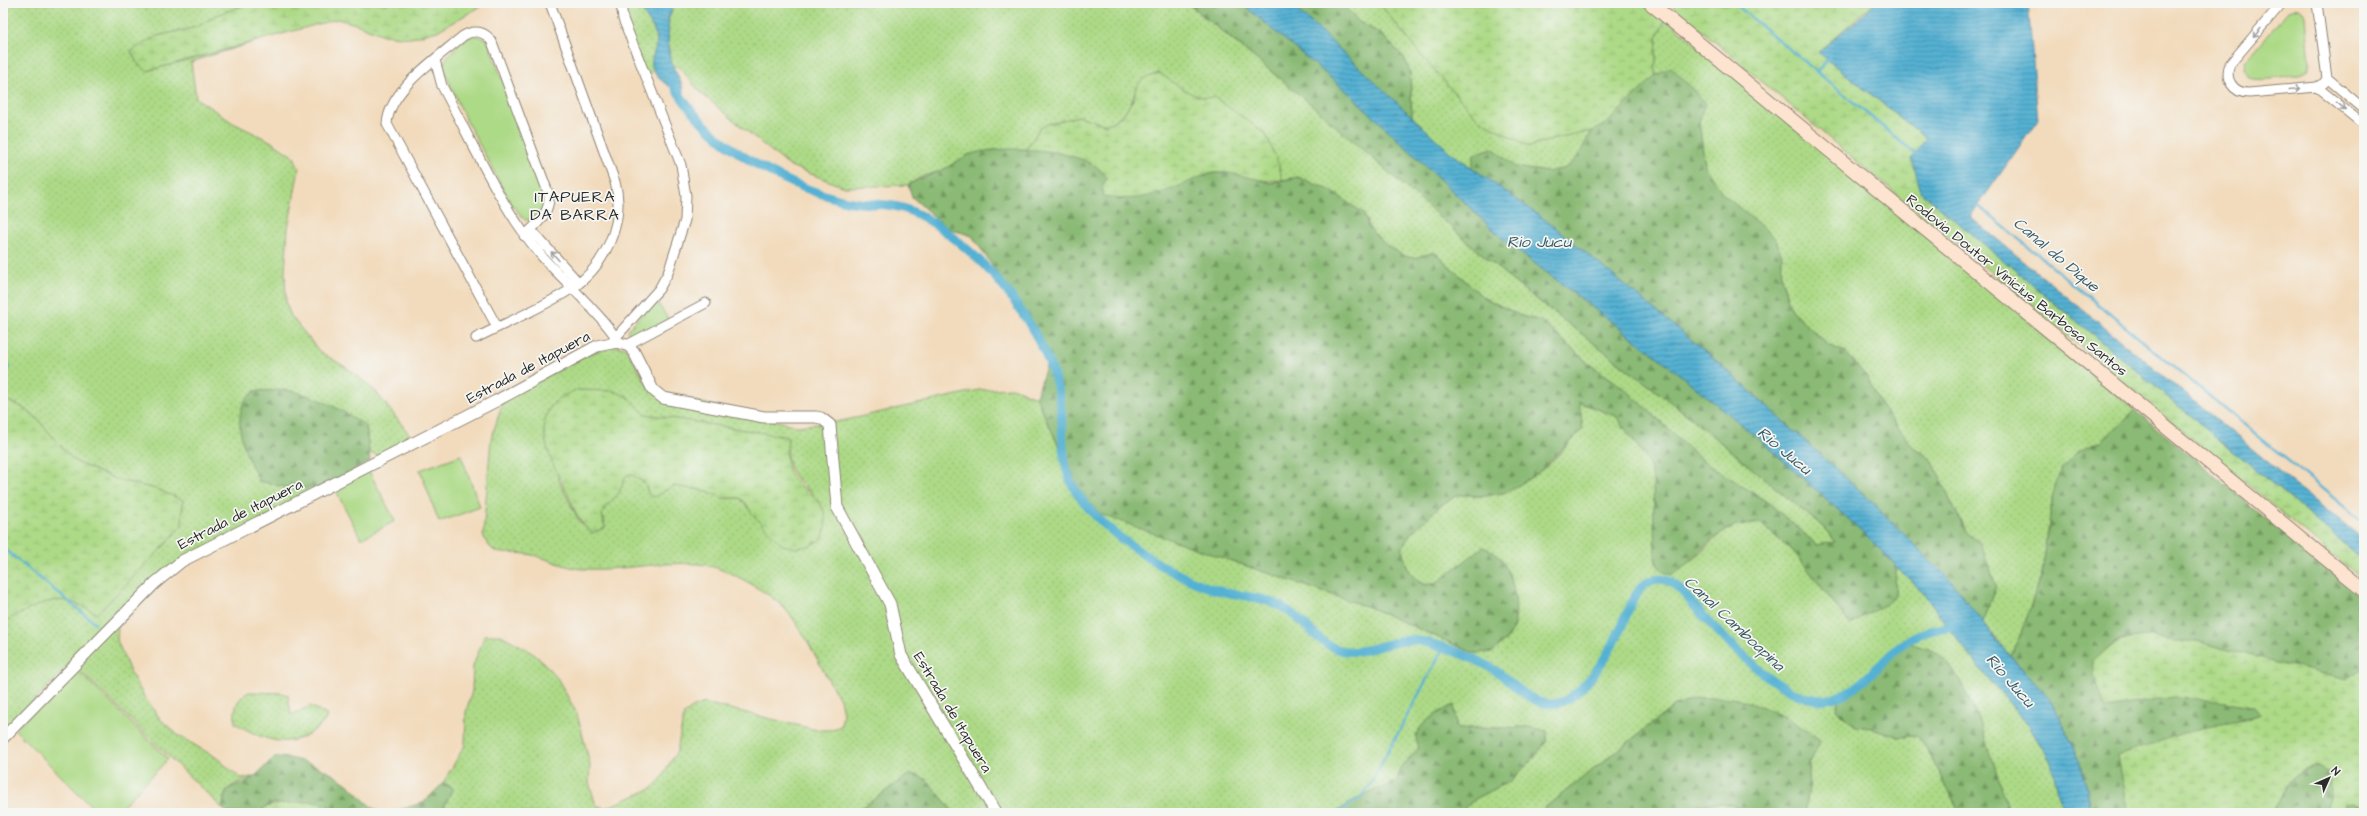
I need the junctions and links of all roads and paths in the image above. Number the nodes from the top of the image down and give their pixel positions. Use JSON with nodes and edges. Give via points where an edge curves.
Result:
{"nodes":[{"id":1,"x":550,"y":3,"type":"edge"},
{"id":2,"x":621,"y":3,"type":"edge"},
{"id":3,"x":1650,"y":3,"type":"edge"},
{"id":4,"x":2282,"y":3,"type":"edge"},
{"id":5,"x":2316,"y":3,"type":"edge"},
{"id":6,"x":435,"y":60,"type":"junction"},
{"id":7,"x":2326,"y":78,"type":"junction"},
{"id":8,"x":2318,"y":87,"type":"junction"},
{"id":9,"x":2364,"y":109,"type":"edge"},
{"id":10,"x":2364,"y":125,"type":"edge"},
{"id":11,"x":528,"y":233,"type":"junction"},
{"id":12,"x":579,"y":283,"type":"junction"},
{"id":13,"x":571,"y":289,"type":"junction"},
{"id":14,"x":706,"y":303,"type":"dead end"},
{"id":15,"x":497,"y":327,"type":"junction"},
{"id":16,"x":476,"y":338,"type":"dead end"},
{"id":17,"x":620,"y":341,"type":"junction"},
{"id":18,"x":2364,"y":590,"type":"edge"},
{"id":19,"x":3,"y":738,"type":"edge"},
{"id":20,"x":996,"y":813,"type":"edge"}],
"edges":[{"from":1,"to":12,"type":"street","via":[[619,197],[618,220],[612,238],[595,265]]},
{"from":2,"to":17,"type":"street","via":[[623,19],[681,165],[686,208],[682,233],[664,282]]},
{"from":3,"to":18,"type":"main road","name":"Rodovia Doutor Vinícius Barbosa Santos"},
{"from":4,"to":8,"type":"street","one_way":true,"via":[[2230,64],[2229,82],[2235,89],[2244,93]]},
{"from":5,"to":7,"type":"street"},
{"from":6,"to":11,"type":"street","via":[[442,86]]},
{"from":6,"to":11,"type":"street","via":[[471,32],[484,34],[492,42],[549,195],[546,211]]},
{"from":6,"to":15,"type":"street","via":[[400,92],[387,124]]},
{"from":7,"to":8,"type":"street","via":[[2324,84]]},
{"from":7,"to":9,"type":"street"},
{"from":8,"to":10,"type":"street","one_way":true},
{"from":12,"to":11,"type":"street","one_way":true},
{"from":11,"to":13,"type":"street"},
{"from":12,"to":13,"type":"street"},
{"from":13,"to":15,"type":"street"},
{"from":13,"to":17,"type":"street"},
{"from":14,"to":17,"type":"street"},
{"from":15,"to":16,"type":"street"},
{"from":17,"to":19,"type":"street","name":"Estrada de Itapuera","via":[[586,351],[496,401],[182,561],[155,583]]},
{"from":17,"to":20,"type":"street","name":"Estrada de Itapuera","via":[[634,352],[653,390],[663,398],[764,417],[816,417],[830,425],[837,507],[890,604],[900,655]]}]}
